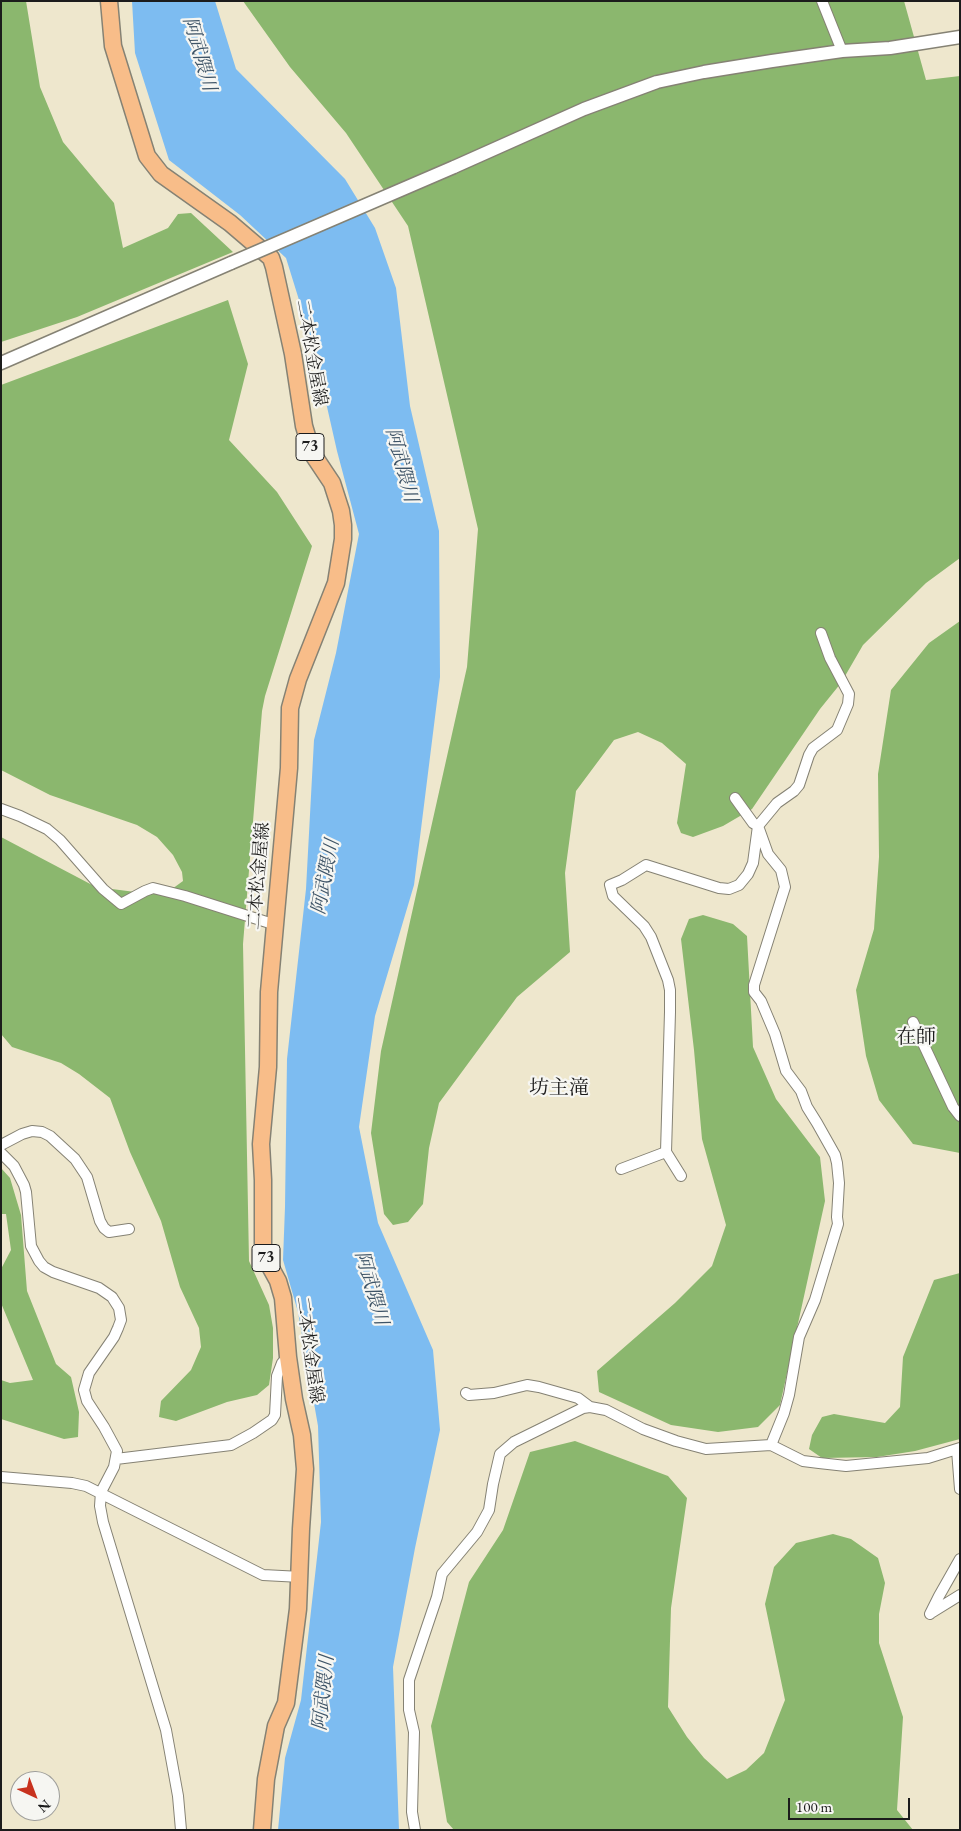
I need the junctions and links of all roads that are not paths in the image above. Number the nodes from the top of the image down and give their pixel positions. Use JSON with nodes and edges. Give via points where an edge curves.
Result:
{"nodes":[{"id":1,"x":109,"y":1,"type":"edge"},
{"id":2,"x":822,"y":1,"type":"edge"},
{"id":3,"x":960,"y":37,"type":"edge"},
{"id":4,"x":842,"y":51,"type":"junction"},
{"id":5,"x":1,"y":363,"type":"edge"},
{"id":6,"x":821,"y":633,"type":"dead end"},
{"id":7,"x":735,"y":798,"type":"dead end"},
{"id":8,"x":1,"y":809,"type":"edge"},
{"id":9,"x":758,"y":826,"type":"junction"},
{"id":10,"x":276,"y":925,"type":"junction"},
{"id":11,"x":913,"y":1022,"type":"dead end"},
{"id":12,"x":960,"y":1116,"type":"edge"},
{"id":13,"x":1,"y":1145,"type":"edge"},
{"id":14,"x":666,"y":1152,"type":"junction"},
{"id":15,"x":1,"y":1153,"type":"edge"},
{"id":16,"x":621,"y":1169,"type":"dead end"},
{"id":17,"x":681,"y":1176,"type":"dead end"},
{"id":18,"x":129,"y":1229,"type":"dead end"},
{"id":19,"x":288,"y":1357,"type":"junction"},
{"id":20,"x":466,"y":1393,"type":"dead end"},
{"id":21,"x":590,"y":1408,"type":"junction"},
{"id":22,"x":772,"y":1445,"type":"junction"},
{"id":23,"x":958,"y":1449,"type":"edge"},
{"id":24,"x":116,"y":1459,"type":"junction"},
{"id":25,"x":1,"y":1476,"type":"edge"},
{"id":26,"x":960,"y":1489,"type":"edge"},
{"id":27,"x":101,"y":1492,"type":"junction"},
{"id":28,"x":960,"y":1559,"type":"edge"},
{"id":29,"x":301,"y":1577,"type":"junction"},
{"id":30,"x":960,"y":1595,"type":"edge"},
{"id":31,"x":181,"y":1830,"type":"edge"},
{"id":32,"x":262,"y":1830,"type":"edge"},
{"id":33,"x":415,"y":1830,"type":"edge"}],
"edges":[{"from":1,"to":10,"type":"main road","name":"二本松金屋線","number":"73","via":[[113,46],[147,156],[161,174],[230,223],[271,258],[293,354],[304,426],[312,453],[332,483],[341,512],[343,539],[336,583],[290,708],[289,768]]},
{"from":2,"to":4,"type":"street"},
{"from":3,"to":4,"type":"street","via":[[890,48]]},
{"from":4,"to":5,"type":"street","bridge":true,"via":[[657,82],[584,110]]},
{"from":6,"to":9,"type":"street","via":[[849,694],[848,704],[837,730],[813,748],[799,785]]},
{"from":7,"to":9,"type":"street"},
{"from":8,"to":10,"type":"street","via":[[47,829],[121,904],[153,888]]},
{"from":9,"to":14,"type":"street","via":[[753,863],[748,874],[739,885],[729,889],[646,864],[610,885],[613,896],[644,926],[668,980]]},
{"from":9,"to":22,"type":"street","via":[[768,854],[781,870],[785,887],[756,974],[754,992],[775,1034],[786,1072],[801,1091],[835,1155],[839,1183],[838,1224],[815,1300],[799,1336],[784,1413]]},
{"from":10,"to":19,"type":"main road","name":"二本松金屋線","number":"73","via":[[269,992],[262,1144],[263,1248],[282,1298]]},
{"from":11,"to":12,"type":"street"},
{"from":13,"to":18,"type":"street","via":[[32,1131],[50,1136],[88,1176],[104,1228],[109,1232]]},
{"from":14,"to":16,"type":"street"},
{"from":14,"to":17,"type":"street"},
{"from":15,"to":24,"type":"street","via":[[19,1172],[24,1185],[31,1246],[44,1268],[99,1288],[112,1297],[119,1308],[121,1320],[118,1328],[89,1373],[84,1390],[87,1401],[117,1451]]},
{"from":19,"to":24,"type":"street","via":[[277,1376],[275,1415],[253,1433],[231,1445]]},
{"from":19,"to":29,"type":"main road","name":"二本松金屋線","number":"73","via":[[305,1469]]},
{"from":20,"to":21,"type":"street","via":[[494,1393],[527,1385],[578,1398]]},
{"from":21,"to":22,"type":"street","via":[[606,1410],[643,1429],[706,1449]]},
{"from":21,"to":33,"type":"street","via":[[583,1408],[544,1426],[514,1442],[500,1454],[489,1510],[477,1532],[442,1574],[409,1680],[409,1710],[414,1732],[412,1812]]},
{"from":22,"to":23,"type":"street","via":[[803,1461],[846,1466],[928,1458]]},
{"from":23,"to":26,"type":"street"},
{"from":24,"to":27,"type":"street"},
{"from":25,"to":27,"type":"street","via":[[72,1483]]},
{"from":27,"to":29,"type":"street","via":[[262,1574]]},
{"from":27,"to":31,"type":"street","via":[[103,1522],[166,1730]]},
{"from":28,"to":30,"type":"street","via":[[930,1614]]},
{"from":29,"to":32,"type":"main road","name":"二本松金屋線","number":"73","via":[[286,1703],[276,1726],[270,1754]]}]}
